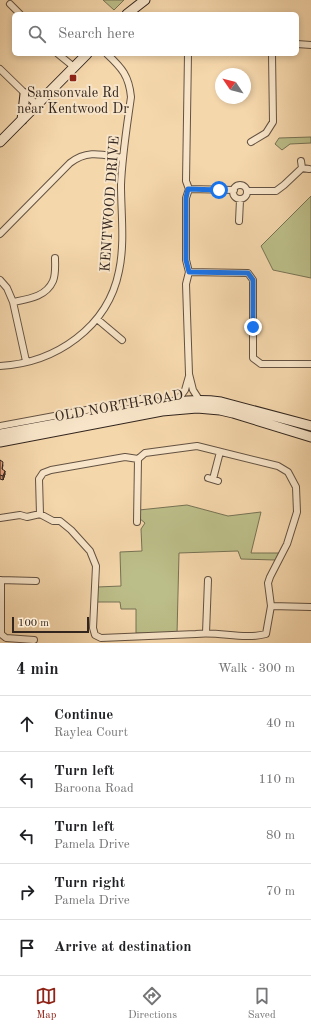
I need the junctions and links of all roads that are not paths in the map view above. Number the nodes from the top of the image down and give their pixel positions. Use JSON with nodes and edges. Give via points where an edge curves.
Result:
{"nodes":[{"id":1,"x":145,"y":0,"type":"edge"},
{"id":2,"x":10,"y":4,"type":"dead end"},
{"id":3,"x":18,"y":12,"type":"edge"},
{"id":4,"x":130,"y":12,"type":"edge"},
{"id":5,"x":299,"y":44,"type":"edge"},
{"id":6,"x":311,"y":45,"type":"edge"},
{"id":7,"x":60,"y":56,"type":"edge"},
{"id":8,"x":85,"y":56,"type":"edge"},
{"id":9,"x":109,"y":56,"type":"edge"},
{"id":10,"x":188,"y":56,"type":"edge"},
{"id":11,"x":272,"y":56,"type":"edge"},
{"id":12,"x":74,"y":68,"type":"junction"},
{"id":13,"x":0,"y":69,"type":"edge"},
{"id":14,"x":25,"y":94,"type":"junction"},
{"id":15,"x":37,"y":105,"type":"junction"},
{"id":16,"x":22,"y":120,"type":"junction"},
{"id":17,"x":0,"y":142,"type":"edge"},
{"id":18,"x":251,"y":142,"type":"dead end"},
{"id":19,"x":123,"y":158,"type":"junction"},
{"id":20,"x":301,"y":161,"type":"dead end"},
{"id":21,"x":302,"y":168,"type":"junction"},
{"id":22,"x":309,"y":168,"type":"dead end"},
{"id":23,"x":188,"y":189,"type":"junction"},
{"id":24,"x":234,"y":190,"type":"junction"},
{"id":25,"x":247,"y":191,"type":"junction"},
{"id":26,"x":240,"y":200,"type":"junction"},
{"id":27,"x":239,"y":221,"type":"dead end"},
{"id":28,"x":0,"y":234,"type":"edge"},
{"id":29,"x":55,"y":258,"type":"dead end"},
{"id":30,"x":189,"y":272,"type":"junction"},
{"id":31,"x":0,"y":280,"type":"edge"},
{"id":32,"x":12,"y":302,"type":"junction"},
{"id":33,"x":97,"y":319,"type":"junction"},
{"id":34,"x":122,"y":340,"type":"dead end"},
{"id":35,"x":26,"y":361,"type":"junction"},
{"id":36,"x":311,"y":364,"type":"edge"},
{"id":37,"x":0,"y":366,"type":"edge"},
{"id":38,"x":189,"y":374,"type":"junction"},
{"id":39,"x":200,"y":400,"type":"junction"},
{"id":40,"x":177,"y":401,"type":"junction"},
{"id":41,"x":160,"y":404,"type":"junction"},
{"id":42,"x":0,"y":426,"type":"edge"},
{"id":43,"x":311,"y":426,"type":"edge"},
{"id":44,"x":0,"y":434,"type":"edge"},
{"id":45,"x":311,"y":437,"type":"edge"},
{"id":46,"x":0,"y":442,"type":"edge"},
{"id":47,"x":220,"y":452,"type":"junction"},
{"id":48,"x":138,"y":458,"type":"junction"},
{"id":49,"x":213,"y":479,"type":"dead end"},
{"id":50,"x":40,"y":514,"type":"junction"},
{"id":51,"x":0,"y":518,"type":"edge"},
{"id":52,"x":137,"y":525,"type":"dead end"},
{"id":53,"x":1,"y":580,"type":"edge"},
{"id":54,"x":208,"y":580,"type":"dead end"},
{"id":55,"x":36,"y":581,"type":"dead end"},
{"id":56,"x":271,"y":606,"type":"junction"},
{"id":57,"x":311,"y":607,"type":"edge"},
{"id":58,"x":206,"y":633,"type":"junction"},
{"id":59,"x":34,"y":640,"type":"dead end"}],
"edges":[{"from":1,"to":4,"type":"main road"},
{"from":2,"to":3,"type":"street"},
{"from":5,"to":6,"type":"street"},
{"from":7,"to":12,"type":"street"},
{"from":8,"to":12,"type":"main road"},
{"from":9,"to":19,"type":"street","name":"KENTWOOD DRIVE","via":[[130,84],[131,97]]},
{"from":10,"to":23,"type":"street"},
{"from":11,"to":18,"type":"street","via":[[273,122],[266,133]]},
{"from":12,"to":15,"type":"main road"},
{"from":13,"to":14,"type":"street"},
{"from":14,"to":15,"type":"street"},
{"from":14,"to":16,"type":"main road"},
{"from":15,"to":16,"type":"main road"},
{"from":16,"to":17,"type":"main road"},
{"from":19,"to":28,"type":"street","via":[[91,153],[77,158]]},
{"from":19,"to":33,"type":"street","name":"KENTWOOD DRIVE","via":[[122,251],[119,271],[114,290]]},
{"from":20,"to":21,"type":"street"},
{"from":21,"to":22,"type":"street"},
{"from":21,"to":25,"type":"street","via":[[276,191]]},
{"from":23,"to":24,"type":"street"},
{"from":23,"to":30,"type":"street","via":[[186,260]]},
{"from":24,"to":25,"type":"street","via":[[240,185],[246,187]]},
{"from":24,"to":26,"type":"street","via":[[235,197]]},
{"from":25,"to":26,"type":"street","via":[[246,198]]},
{"from":26,"to":27,"type":"street"},
{"from":29,"to":32,"type":"street","via":[[54,280],[46,291],[36,297]]},
{"from":30,"to":36,"type":"street","via":[[248,273],[253,280],[253,358],[261,364]]},
{"from":30,"to":38,"type":"street","via":[[186,284]]},
{"from":31,"to":32,"type":"street","via":[[7,288]]},
{"from":32,"to":35,"type":"street"},
{"from":33,"to":34,"type":"street"},
{"from":33,"to":35,"type":"street","name":"KENTWOOD DRIVE","via":[[67,346],[41,358]]},
{"from":35,"to":37,"type":"street","name":"KENTWOOD DRIVE"},
{"from":38,"to":39,"type":"street","via":[[193,390]]},
{"from":38,"to":40,"type":"street","via":[[185,390]]},
{"from":39,"to":40,"type":"main road","name":"OLD NORTH ROAD"},
{"from":39,"to":43,"type":"main road","name":"OLD NORTH ROAD","via":[[236,406]]},
{"from":40,"to":41,"type":"main road","name":"OLD NORTH ROAD"},
{"from":41,"to":42,"type":"street","name":"OLD NORTH ROAD","via":[[151,398],[142,398]]},
{"from":41,"to":44,"type":"main road","name":"OLD NORTH ROAD"},
{"from":45,"to":46,"type":"main road","name":"OLD NORTH ROAD","via":[[233,413],[197,408],[162,411]]},
{"from":47,"to":48,"type":"street","via":[[197,446],[145,453]]},
{"from":47,"to":49,"type":"street"},
{"from":47,"to":56,"type":"street","via":[[278,466],[288,472],[296,487],[297,512],[294,523],[268,583]]},
{"from":48,"to":50,"type":"street","via":[[126,457],[43,473],[39,479]]},
{"from":48,"to":52,"type":"street"},
{"from":50,"to":51,"type":"street"},
{"from":50,"to":58,"type":"street","via":[[53,521],[60,521],[90,551],[96,566],[95,635],[101,638]]},
{"from":53,"to":55,"type":"street"},
{"from":53,"to":59,"type":"street","via":[[1,634],[6,638]]},
{"from":54,"to":58,"type":"street"},
{"from":56,"to":57,"type":"street"},
{"from":56,"to":58,"type":"street","via":[[266,634],[253,636]]}]}
